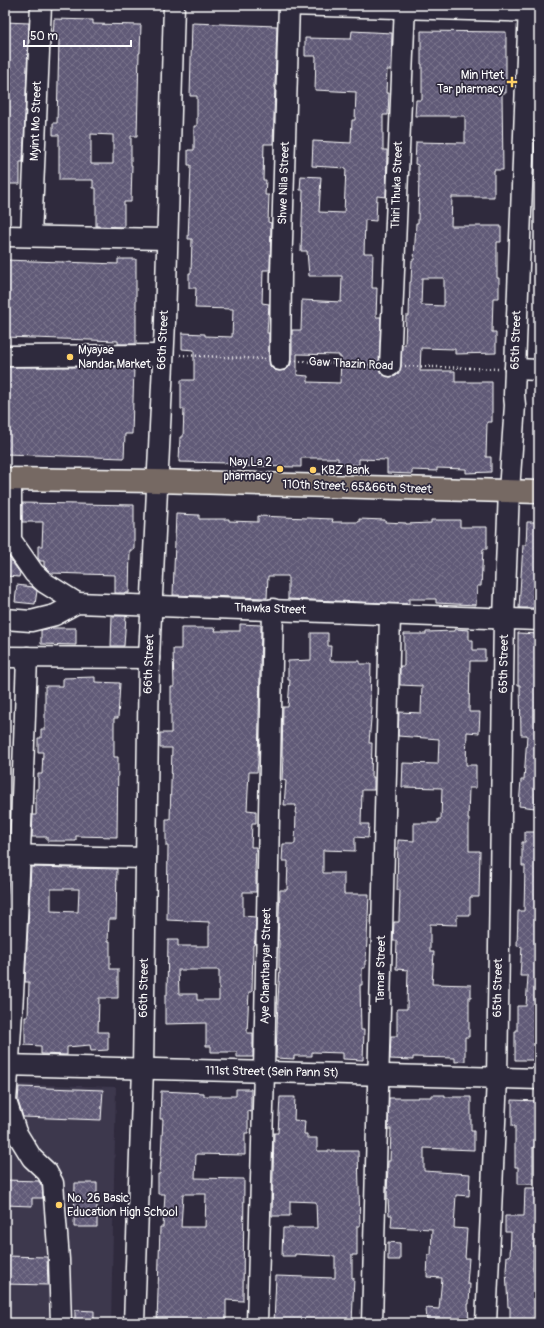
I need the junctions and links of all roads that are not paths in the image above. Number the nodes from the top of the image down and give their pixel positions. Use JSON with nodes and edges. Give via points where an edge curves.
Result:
{"nodes":[{"id":1,"x":41,"y":5,"type":"edge"},
{"id":2,"x":174,"y":5,"type":"edge"},
{"id":3,"x":289,"y":5,"type":"edge"},
{"id":4,"x":405,"y":6,"type":"edge"},
{"id":5,"x":533,"y":10,"type":"edge"},
{"id":6,"x":5,"y":236,"type":"edge"},
{"id":7,"x":31,"y":236,"type":"junction"},
{"id":8,"x":166,"y":239,"type":"junction"},
{"id":9,"x":162,"y":355,"type":"junction"},
{"id":10,"x":5,"y":356,"type":"edge"},
{"id":11,"x":280,"y":360,"type":"road end"},
{"id":12,"x":390,"y":366,"type":"road end"},
{"id":13,"x":515,"y":369,"type":"junction"},
{"id":14,"x":539,"y":370,"type":"edge"},
{"id":15,"x":8,"y":479,"type":"edge"},
{"id":16,"x":156,"y":481,"type":"junction"},
{"id":17,"x":509,"y":491,"type":"junction"},
{"id":18,"x":539,"y":492,"type":"edge"},
{"id":19,"x":8,"y":543,"type":"edge"},
{"id":20,"x":78,"y":603,"type":"junction"},
{"id":21,"x":151,"y":606,"type":"junction"},
{"id":22,"x":273,"y":609,"type":"junction"},
{"id":23,"x":390,"y":615,"type":"junction"},
{"id":24,"x":504,"y":618,"type":"junction"},
{"id":25,"x":5,"y":619,"type":"edge"},
{"id":26,"x":539,"y":620,"type":"edge"},
{"id":27,"x":5,"y":657,"type":"edge"},
{"id":28,"x":27,"y":657,"type":"junction"},
{"id":29,"x":149,"y":658,"type":"junction"},
{"id":30,"x":13,"y":855,"type":"edge"},
{"id":31,"x":146,"y":858,"type":"junction"},
{"id":32,"x":7,"y":1065,"type":"edge"},
{"id":33,"x":143,"y":1069,"type":"junction"},
{"id":34,"x":264,"y":1072,"type":"junction"},
{"id":35,"x":379,"y":1075,"type":"junction"},
{"id":36,"x":496,"y":1078,"type":"junction"},
{"id":37,"x":539,"y":1079,"type":"edge"},
{"id":38,"x":6,"y":1101,"type":"edge"},
{"id":39,"x":61,"y":1323,"type":"edge"},
{"id":40,"x":134,"y":1323,"type":"edge"},
{"id":41,"x":257,"y":1323,"type":"edge"},
{"id":42,"x":372,"y":1323,"type":"edge"},
{"id":43,"x":486,"y":1323,"type":"edge"}],
"edges":[{"from":1,"to":7,"type":"street","name":"Myint Mo Street"},
{"from":2,"to":8,"type":"street","name":"66th Street"},
{"from":3,"to":4,"type":"street"},
{"from":3,"to":11,"type":"street","name":"Shwe Nila Street"},
{"from":4,"to":5,"type":"street"},
{"from":4,"to":12,"type":"street","name":"Thiri Thuka Street"},
{"from":5,"to":13,"type":"street","name":"65th Street"},
{"from":6,"to":7,"type":"street"},
{"from":7,"to":8,"type":"street"},
{"from":8,"to":9,"type":"street","name":"66th Street"},
{"from":9,"to":10,"type":"street"},
{"from":9,"to":16,"type":"street","name":"66th Street"},
{"from":13,"to":14,"type":"street"},
{"from":13,"to":17,"type":"street","name":"65th Street"},
{"from":15,"to":16,"type":"main road","name":"110th Street, 65&66th Street"},
{"from":15,"to":19,"type":"street"},
{"from":16,"to":17,"type":"main road","name":"110th Street, 65&66th Street"},
{"from":16,"to":21,"type":"street","name":"66th Street"},
{"from":17,"to":18,"type":"main road","name":"110th Street, 65&66th Street"},
{"from":17,"to":24,"type":"street","name":"65th Street"},
{"from":19,"to":20,"type":"street","via":[[45,583]]},
{"from":20,"to":21,"type":"street","name":"Thawka Street"},
{"from":20,"to":25,"type":"street","name":"Thawka Street","via":[[55,615],[31,621]]},
{"from":21,"to":22,"type":"street","name":"Thawka Street"},
{"from":21,"to":29,"type":"street","name":"66th Street"},
{"from":22,"to":23,"type":"street","name":"Thawka Street"},
{"from":22,"to":34,"type":"street","name":"Aye Chantharyar Street"},
{"from":23,"to":24,"type":"street","name":"Thawka Street"},
{"from":23,"to":35,"type":"street","name":"Tamar Street"},
{"from":24,"to":26,"type":"street","name":"Thawka Street"},
{"from":24,"to":36,"type":"street","name":"65th Street"},
{"from":27,"to":28,"type":"street"},
{"from":28,"to":29,"type":"street"},
{"from":28,"to":30,"type":"street"},
{"from":29,"to":31,"type":"street","name":"66th Street"},
{"from":30,"to":31,"type":"street"},
{"from":30,"to":32,"type":"street"},
{"from":31,"to":33,"type":"street","name":"66th Street"},
{"from":32,"to":33,"type":"street","name":"111st Street (Sein Pann St)"},
{"from":32,"to":38,"type":"street"},
{"from":33,"to":34,"type":"street","name":"111st Street (Sein Pann St)"},
{"from":33,"to":40,"type":"street","name":"66th Street"},
{"from":34,"to":35,"type":"street","name":"111st Street (Sein Pann St)"},
{"from":34,"to":41,"type":"street","name":"Aye Chantharyar Street"},
{"from":35,"to":36,"type":"street","name":"111st Street (Sein Pann St)"},
{"from":35,"to":42,"type":"street","name":"Tamar Street"},
{"from":36,"to":37,"type":"street","name":"111st Street (Sein Pann St)"},
{"from":36,"to":43,"type":"street","name":"65th Street"},
{"from":38,"to":39,"type":"street","via":[[16,1132],[32,1158],[47,1172],[53,1183]]}]}
